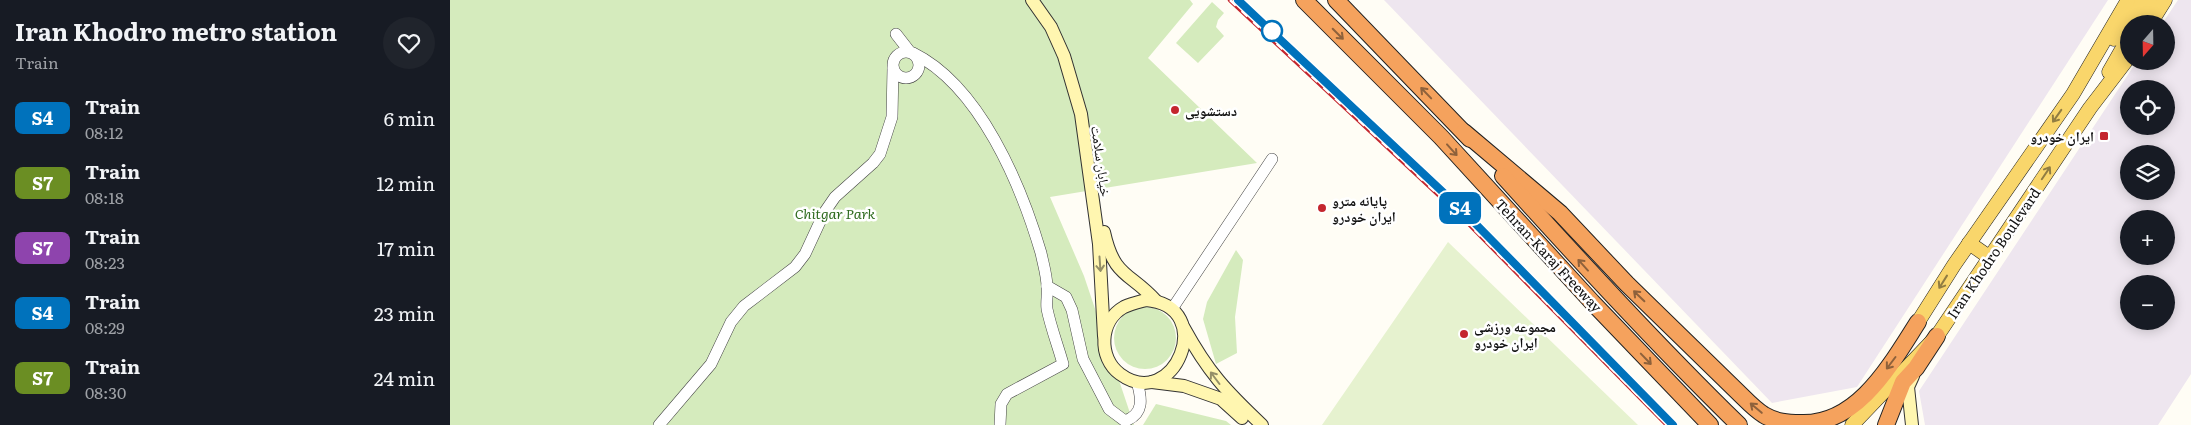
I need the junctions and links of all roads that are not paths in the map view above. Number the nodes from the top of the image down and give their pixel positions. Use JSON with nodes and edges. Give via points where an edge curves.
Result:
{"nodes":[{"id":1,"x":1032,"y":0,"type":"edge"},
{"id":2,"x":1039,"y":0,"type":"edge"},
{"id":3,"x":1304,"y":0,"type":"edge"},
{"id":4,"x":1336,"y":0,"type":"edge"},
{"id":5,"x":2128,"y":0,"type":"edge"},
{"id":6,"x":2140,"y":0,"type":"edge"},
{"id":7,"x":2152,"y":0,"type":"edge"},
{"id":8,"x":2165,"y":0,"type":"edge"},
{"id":9,"x":2143,"y":15,"type":"edge"},
{"id":10,"x":2156,"y":15,"type":"edge"},
{"id":11,"x":912,"y":53,"type":"junction"},
{"id":12,"x":2120,"y":53,"type":"edge"},
{"id":13,"x":896,"y":56,"type":"junction"},
{"id":14,"x":893,"y":68,"type":"junction"},
{"id":15,"x":2120,"y":68,"type":"edge"},
{"id":16,"x":945,"y":74,"type":"junction"},
{"id":17,"x":912,"y":77,"type":"junction"},
{"id":18,"x":2072,"y":94,"type":"junction"},
{"id":19,"x":894,"y":96,"type":"junction"},
{"id":20,"x":2090,"y":108,"type":"junction"},
{"id":21,"x":1464,"y":132,"type":"junction"},
{"id":22,"x":1272,"y":159,"type":"dead end"},
{"id":23,"x":1969,"y":243,"type":"junction"},
{"id":24,"x":1989,"y":257,"type":"junction"},
{"id":25,"x":1047,"y":286,"type":"junction"},
{"id":26,"x":1156,"y":301,"type":"junction"},
{"id":27,"x":1172,"y":309,"type":"junction"},
{"id":28,"x":1918,"y":322,"type":"joint"},
{"id":29,"x":1184,"y":328,"type":"junction"},
{"id":30,"x":1104,"y":336,"type":"junction"},
{"id":31,"x":1937,"y":336,"type":"junction"},
{"id":32,"x":1916,"y":368,"type":"junction"},
{"id":33,"x":1143,"y":382,"type":"junction"},
{"id":34,"x":659,"y":425,"type":"edge"},
{"id":35,"x":1000,"y":425,"type":"edge"},
{"id":36,"x":1250,"y":425,"type":"edge"},
{"id":37,"x":1262,"y":425,"type":"edge"},
{"id":38,"x":1710,"y":425,"type":"edge"},
{"id":39,"x":1739,"y":425,"type":"edge"},
{"id":40,"x":1852,"y":425,"type":"edge"},
{"id":41,"x":1886,"y":425,"type":"edge"},
{"id":42,"x":1912,"y":425,"type":"edge"}],
"edges":[{"from":1,"to":30,"type":"main road","name":"خیابان سلامت","one_way":true,"via":[[1051,28],[1064,56],[1081,114],[1099,244]]},
{"from":2,"to":26,"type":"main road","name":"خیابان سلامت","via":[[1072,56],[1080,79],[1100,213],[1112,259]]},
{"from":3,"to":38,"type":"highway","name":"Tehran-Karaj Freeway","one_way":true,"via":[[1441,137]]},
{"from":21,"to":4,"type":"highway","name":"Tehran-Karaj Freeway","one_way":true},
{"from":5,"to":18,"type":"main road","name":"Iran Khodro Boulevard"},
{"from":6,"to":18,"type":"main road","name":"Iran Khodro Boulevard","via":[[2108,49]]},
{"from":7,"to":9,"type":"main road"},
{"from":8,"to":10,"type":"main road"},
{"from":11,"to":13,"type":"street","via":[[901,52]]},
{"from":11,"to":13,"type":"street","via":[[896,34]]},
{"from":11,"to":16,"type":"street"},
{"from":11,"to":17,"type":"street","via":[[920,64]]},
{"from":12,"to":20,"type":"main road","name":"Iran Khodro Boulevard"},
{"from":13,"to":14,"type":"street"},
{"from":14,"to":17,"type":"street","via":[[897,74]]},
{"from":14,"to":19,"type":"street"},
{"from":15,"to":20,"type":"main road","name":"Iran Khodro Boulevard"},
{"from":16,"to":17,"type":"street","via":[[929,72]]},
{"from":16,"to":25,"type":"street","via":[[982,120],[1003,158],[1041,254]]},
{"from":17,"to":19,"type":"street"},
{"from":18,"to":23,"type":"main road","name":"Iran Khodro Boulevard","one_way":true},
{"from":19,"to":34,"type":"street","via":[[888,133],[876,158],[835,197],[795,267],[744,306],[731,322],[711,364]]},
{"from":24,"to":20,"type":"main road","name":"Iran Khodro Boulevard","one_way":true},
{"from":28,"to":21,"type":"highway","one_way":true,"via":[[1892,362],[1851,407],[1835,417],[1810,424],[1782,423],[1763,414],[1743,397],[1627,284],[1560,213]]},
{"from":39,"to":21,"type":"highway","name":"Tehran-Karaj Freeway","one_way":true,"via":[[1599,283]]},
{"from":22,"to":27,"type":"street"},
{"from":23,"to":24,"type":"main road"},
{"from":23,"to":28,"type":"main road","name":"Iran Khodro Boulevard","one_way":true},
{"from":24,"to":31,"type":"main road","name":"Iran Khodro Boulevard"},
{"from":25,"to":33,"type":"street","via":[[1066,297],[1083,360],[1110,409],[1125,421],[1135,418],[1141,409]]},
{"from":25,"to":35,"type":"street","via":[[1047,308],[1063,364],[1007,394],[1001,404]]},
{"from":26,"to":27,"type":"main road"},
{"from":26,"to":30,"type":"main road","via":[[1146,300],[1124,307],[1114,315]]},
{"from":27,"to":29,"type":"main road"},
{"from":29,"to":33,"type":"main road","via":[[1181,358],[1174,369],[1163,378]]},
{"from":37,"to":29,"type":"main road","one_way":true,"via":[[1221,386]]},
{"from":30,"to":33,"type":"main road","via":[[1104,348],[1115,370],[1125,378]]},
{"from":31,"to":32,"type":"highway"},
{"from":31,"to":40,"type":"main road","name":"Iran Khodro Boulevard"},
{"from":32,"to":41,"type":"highway","via":[[1904,382]]},
{"from":32,"to":42,"type":"main road","via":[[1908,387]]},
{"from":33,"to":36,"type":"main road","via":[[1184,386],[1221,398]]}]}
